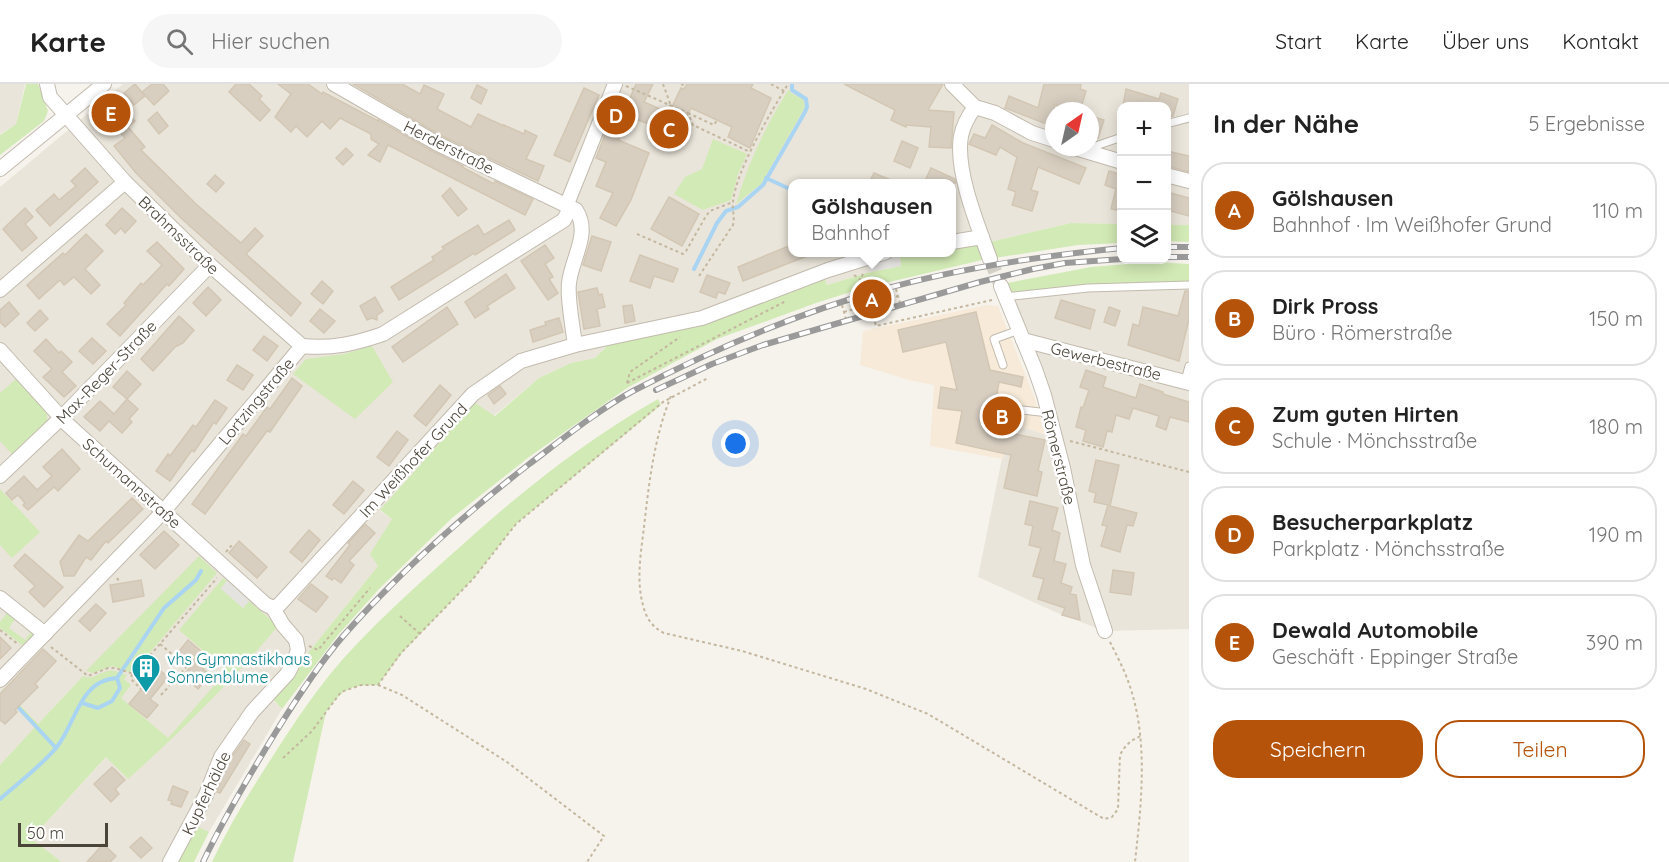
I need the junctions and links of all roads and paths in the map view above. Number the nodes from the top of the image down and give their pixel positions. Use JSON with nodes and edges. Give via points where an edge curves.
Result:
{"nodes":[{"id":1,"x":47,"y":84,"type":"edge"},
{"id":2,"x":104,"y":84,"type":"edge"},
{"id":3,"x":334,"y":84,"type":"edge"},
{"id":4,"x":663,"y":84,"type":"edge"},
{"id":5,"x":681,"y":84,"type":"edge"},
{"id":6,"x":771,"y":84,"type":"edge"},
{"id":7,"x":788,"y":84,"type":"edge"},
{"id":8,"x":952,"y":84,"type":"edge"},
{"id":9,"x":619,"y":85,"type":"edge"},
{"id":10,"x":686,"y":86,"type":"dead end"},
{"id":11,"x":784,"y":91,"type":"junction"},
{"id":12,"x":670,"y":105,"type":"junction"},
{"id":13,"x":975,"y":106,"type":"junction"},
{"id":14,"x":667,"y":112,"type":"dead end"},
{"id":15,"x":687,"y":113,"type":"junction"},
{"id":16,"x":66,"y":114,"type":"junction"},
{"id":17,"x":1189,"y":118,"type":"edge"},
{"id":18,"x":717,"y":120,"type":"dead end"},
{"id":19,"x":1171,"y":123,"type":"edge"},
{"id":20,"x":693,"y":125,"type":"junction"},
{"id":21,"x":1045,"y":137,"type":"edge"},
{"id":22,"x":1117,"y":137,"type":"edge"},
{"id":23,"x":685,"y":142,"type":"dead end"},
{"id":24,"x":1099,"y":143,"type":"edge"},
{"id":25,"x":751,"y":153,"type":"junction"},
{"id":26,"x":1099,"y":155,"type":"edge"},
{"id":27,"x":1117,"y":161,"type":"edge"},
{"id":28,"x":0,"y":169,"type":"edge"},
{"id":29,"x":1171,"y":177,"type":"edge"},
{"id":30,"x":1189,"y":181,"type":"edge"},
{"id":31,"x":126,"y":182,"type":"junction"},
{"id":32,"x":567,"y":204,"type":"junction"},
{"id":33,"x":733,"y":204,"type":"junction"},
{"id":34,"x":637,"y":234,"type":"dead end"},
{"id":35,"x":982,"y":237,"type":"junction"},
{"id":36,"x":956,"y":241,"type":"edge"},
{"id":37,"x":878,"y":257,"type":"edge"},
{"id":38,"x":990,"y":259,"type":"tunnel mouth"},
{"id":39,"x":210,"y":265,"type":"junction"},
{"id":40,"x":699,"y":276,"type":"dead end"},
{"id":41,"x":1189,"y":285,"type":"edge"},
{"id":42,"x":896,"y":289,"type":"dead end"},
{"id":43,"x":0,"y":290,"type":"edge"},
{"id":44,"x":1000,"y":295,"type":"junction"},
{"id":45,"x":898,"y":296,"type":"junction"},
{"id":46,"x":789,"y":299,"type":"dead end"},
{"id":47,"x":900,"y":303,"type":"dead end"},
{"id":48,"x":842,"y":305,"type":"dead end"},
{"id":49,"x":844,"y":312,"type":"junction"},
{"id":50,"x":846,"y":319,"type":"dead end"},
{"id":51,"x":875,"y":322,"type":"dead end"},
{"id":52,"x":683,"y":323,"type":"junction"},
{"id":53,"x":1021,"y":335,"type":"junction"},
{"id":54,"x":575,"y":345,"type":"junction"},
{"id":55,"x":302,"y":346,"type":"junction"},
{"id":56,"x":0,"y":350,"type":"edge"},
{"id":57,"x":1003,"y":364,"type":"dead end"},
{"id":58,"x":1189,"y":366,"type":"edge"},
{"id":59,"x":708,"y":378,"type":"dead end"},
{"id":60,"x":1187,"y":382,"type":"edge"},
{"id":61,"x":671,"y":396,"type":"junction"},
{"id":62,"x":1022,"y":410,"type":"dead end"},
{"id":63,"x":1048,"y":413,"type":"junction"},
{"id":64,"x":62,"y":418,"type":"junction"},
{"id":65,"x":1055,"y":437,"type":"junction"},
{"id":66,"x":1189,"y":472,"type":"edge"},
{"id":67,"x":0,"y":476,"type":"edge"},
{"id":68,"x":163,"y":512,"type":"junction"},
{"id":69,"x":233,"y":548,"type":"dead end"},
{"id":70,"x":216,"y":556,"type":"junction"},
{"id":71,"x":214,"y":581,"type":"dead end"},
{"id":72,"x":370,"y":588,"type":"dead end"},
{"id":73,"x":0,"y":598,"type":"edge"},
{"id":74,"x":273,"y":608,"type":"junction"},
{"id":75,"x":400,"y":616,"type":"dead end"},
{"id":76,"x":0,"y":630,"type":"edge"},
{"id":77,"x":1106,"y":631,"type":"joint"},
{"id":78,"x":420,"y":634,"type":"junction"},
{"id":79,"x":46,"y":638,"type":"junction"},
{"id":80,"x":296,"y":640,"type":"junction"},
{"id":81,"x":160,"y":644,"type":"junction"},
{"id":82,"x":22,"y":647,"type":"dead end"},
{"id":83,"x":130,"y":674,"type":"junction"},
{"id":84,"x":0,"y":680,"type":"edge"},
{"id":85,"x":378,"y":685,"type":"junction"},
{"id":86,"x":141,"y":689,"type":"dead end"},
{"id":87,"x":161,"y":695,"type":"dead end"},
{"id":88,"x":1141,"y":736,"type":"junction"},
{"id":89,"x":283,"y":758,"type":"dead end"},
{"id":90,"x":170,"y":862,"type":"edge"},
{"id":91,"x":586,"y":862,"type":"edge"},
{"id":92,"x":1136,"y":862,"type":"edge"}],
"edges":[{"from":1,"to":16,"type":"street","name":"Brahmsstraße","via":[[50,97]]},
{"from":2,"to":16,"type":"street"},
{"from":3,"to":32,"type":"street","name":"Herderstraße","via":[[438,144]]},
{"from":4,"to":12,"type":"path"},
{"from":5,"to":10,"type":"path"},
{"from":6,"to":11,"type":"path"},
{"from":7,"to":11,"type":"path"},
{"from":8,"to":13,"type":"street"},
{"from":9,"to":12,"type":"path"},
{"from":9,"to":32,"type":"street","name":"Lortzingstraße"},
{"from":11,"to":25,"type":"path"},
{"from":12,"to":14,"type":"path"},
{"from":12,"to":15,"type":"path"},
{"from":13,"to":21,"type":"street"},
{"from":13,"to":35,"type":"street","via":[[961,136],[961,162]]},
{"from":15,"to":18,"type":"path","via":[[714,125]]},
{"from":15,"to":20,"type":"path"},
{"from":16,"to":28,"type":"street"},
{"from":16,"to":31,"type":"street","name":"Brahmsstraße"},
{"from":17,"to":19,"type":"lane"},
{"from":20,"to":23,"type":"path"},
{"from":20,"to":25,"type":"path"},
{"from":22,"to":24,"type":"lane"},
{"from":25,"to":33,"type":"path"},
{"from":26,"to":27,"type":"street"},
{"from":29,"to":30,"type":"street"},
{"from":31,"to":39,"type":"street","name":"Brahmsstraße"},
{"from":31,"to":43,"type":"street"},
{"from":32,"to":54,"type":"street","via":[[582,219],[583,233],[568,284]]},
{"from":32,"to":55,"type":"street","name":"Lortzingstraße","via":[[564,220],[383,334],[355,344]]},
{"from":33,"to":34,"type":"path","via":[[706,216],[683,254]]},
{"from":33,"to":40,"type":"path","via":[[735,215],[728,234]]},
{"from":35,"to":36,"type":"street"},
{"from":35,"to":38,"type":"street"},
{"from":37,"to":52,"type":"street","name":"Im Weißhofer Grund","via":[[828,270]]},
{"from":39,"to":55,"type":"street","name":"Brahmsstraße"},
{"from":39,"to":64,"type":"street","name":"Max-Reger-Straße"},
{"from":41,"to":44,"type":"lane"},
{"from":42,"to":45,"type":"path"},
{"from":44,"to":51,"type":"path","via":[[876,326]]},
{"from":44,"to":53,"type":"street","name":"Römerstraße"},
{"from":45,"to":47,"type":"path"},
{"from":45,"to":49,"type":"path"},
{"from":46,"to":52,"type":"path","via":[[627,383],[630,372],[681,336]]},
{"from":48,"to":49,"type":"path"},
{"from":49,"to":50,"type":"path"},
{"from":52,"to":54,"type":"street","name":"Im Weißhofer Grund"},
{"from":53,"to":57,"type":"lane","via":[[994,339]]},
{"from":53,"to":60,"type":"street","name":"Gewerbestraße"},
{"from":53,"to":63,"type":"street","name":"Römerstraße"},
{"from":54,"to":74,"type":"street","name":"Im Weißhofer Grund","via":[[521,361],[474,394]]},
{"from":55,"to":68,"type":"street","name":"Lortzingstraße"},
{"from":56,"to":64,"type":"street","name":"Schumannstraße"},
{"from":58,"to":60,"type":"lane"},
{"from":59,"to":61,"type":"path"},
{"from":61,"to":78,"type":"path","via":[[516,524],[473,579]]},
{"from":61,"to":88,"type":"path","via":[[649,484],[640,564],[643,605],[656,629],[866,689],[928,714],[1104,819],[1112,817],[1118,809],[1123,747]]},
{"from":62,"to":63,"type":"lane"},
{"from":63,"to":65,"type":"street","name":"Römerstraße"},
{"from":64,"to":67,"type":"street","name":"Max-Reger-Straße"},
{"from":64,"to":68,"type":"street","name":"Schumannstraße"},
{"from":65,"to":66,"type":"path"},
{"from":65,"to":77,"type":"street","name":"Römerstraße","via":[[1083,565]]},
{"from":68,"to":70,"type":"street","name":"Schumannstraße"},
{"from":68,"to":79,"type":"street","name":"Lortzingstraße"},
{"from":69,"to":70,"type":"path"},
{"from":70,"to":74,"type":"street","name":"Schumannstraße"},
{"from":71,"to":81,"type":"path"},
{"from":72,"to":80,"type":"path","via":[[318,650]]},
{"from":73,"to":79,"type":"street"},
{"from":74,"to":80,"type":"street"},
{"from":75,"to":78,"type":"path"},
{"from":76,"to":82,"type":"path"},
{"from":77,"to":88,"type":"path","via":[[1132,692]]},
{"from":78,"to":85,"type":"path"},
{"from":79,"to":83,"type":"path","via":[[88,676],[108,668]]},
{"from":79,"to":84,"type":"street","name":"Lortzingstraße"},
{"from":80,"to":90,"type":"street","name":"Kupferhälde","via":[[298,650],[288,673],[252,712],[221,757],[206,795]]},
{"from":81,"to":83,"type":"path"},
{"from":81,"to":87,"type":"path","via":[[188,665]]},
{"from":83,"to":86,"type":"path"},
{"from":85,"to":89,"type":"path","via":[[361,685],[341,692],[312,731]]},
{"from":85,"to":91,"type":"path","via":[[402,695],[507,762],[603,836]]},
{"from":88,"to":92,"type":"path"}]}
